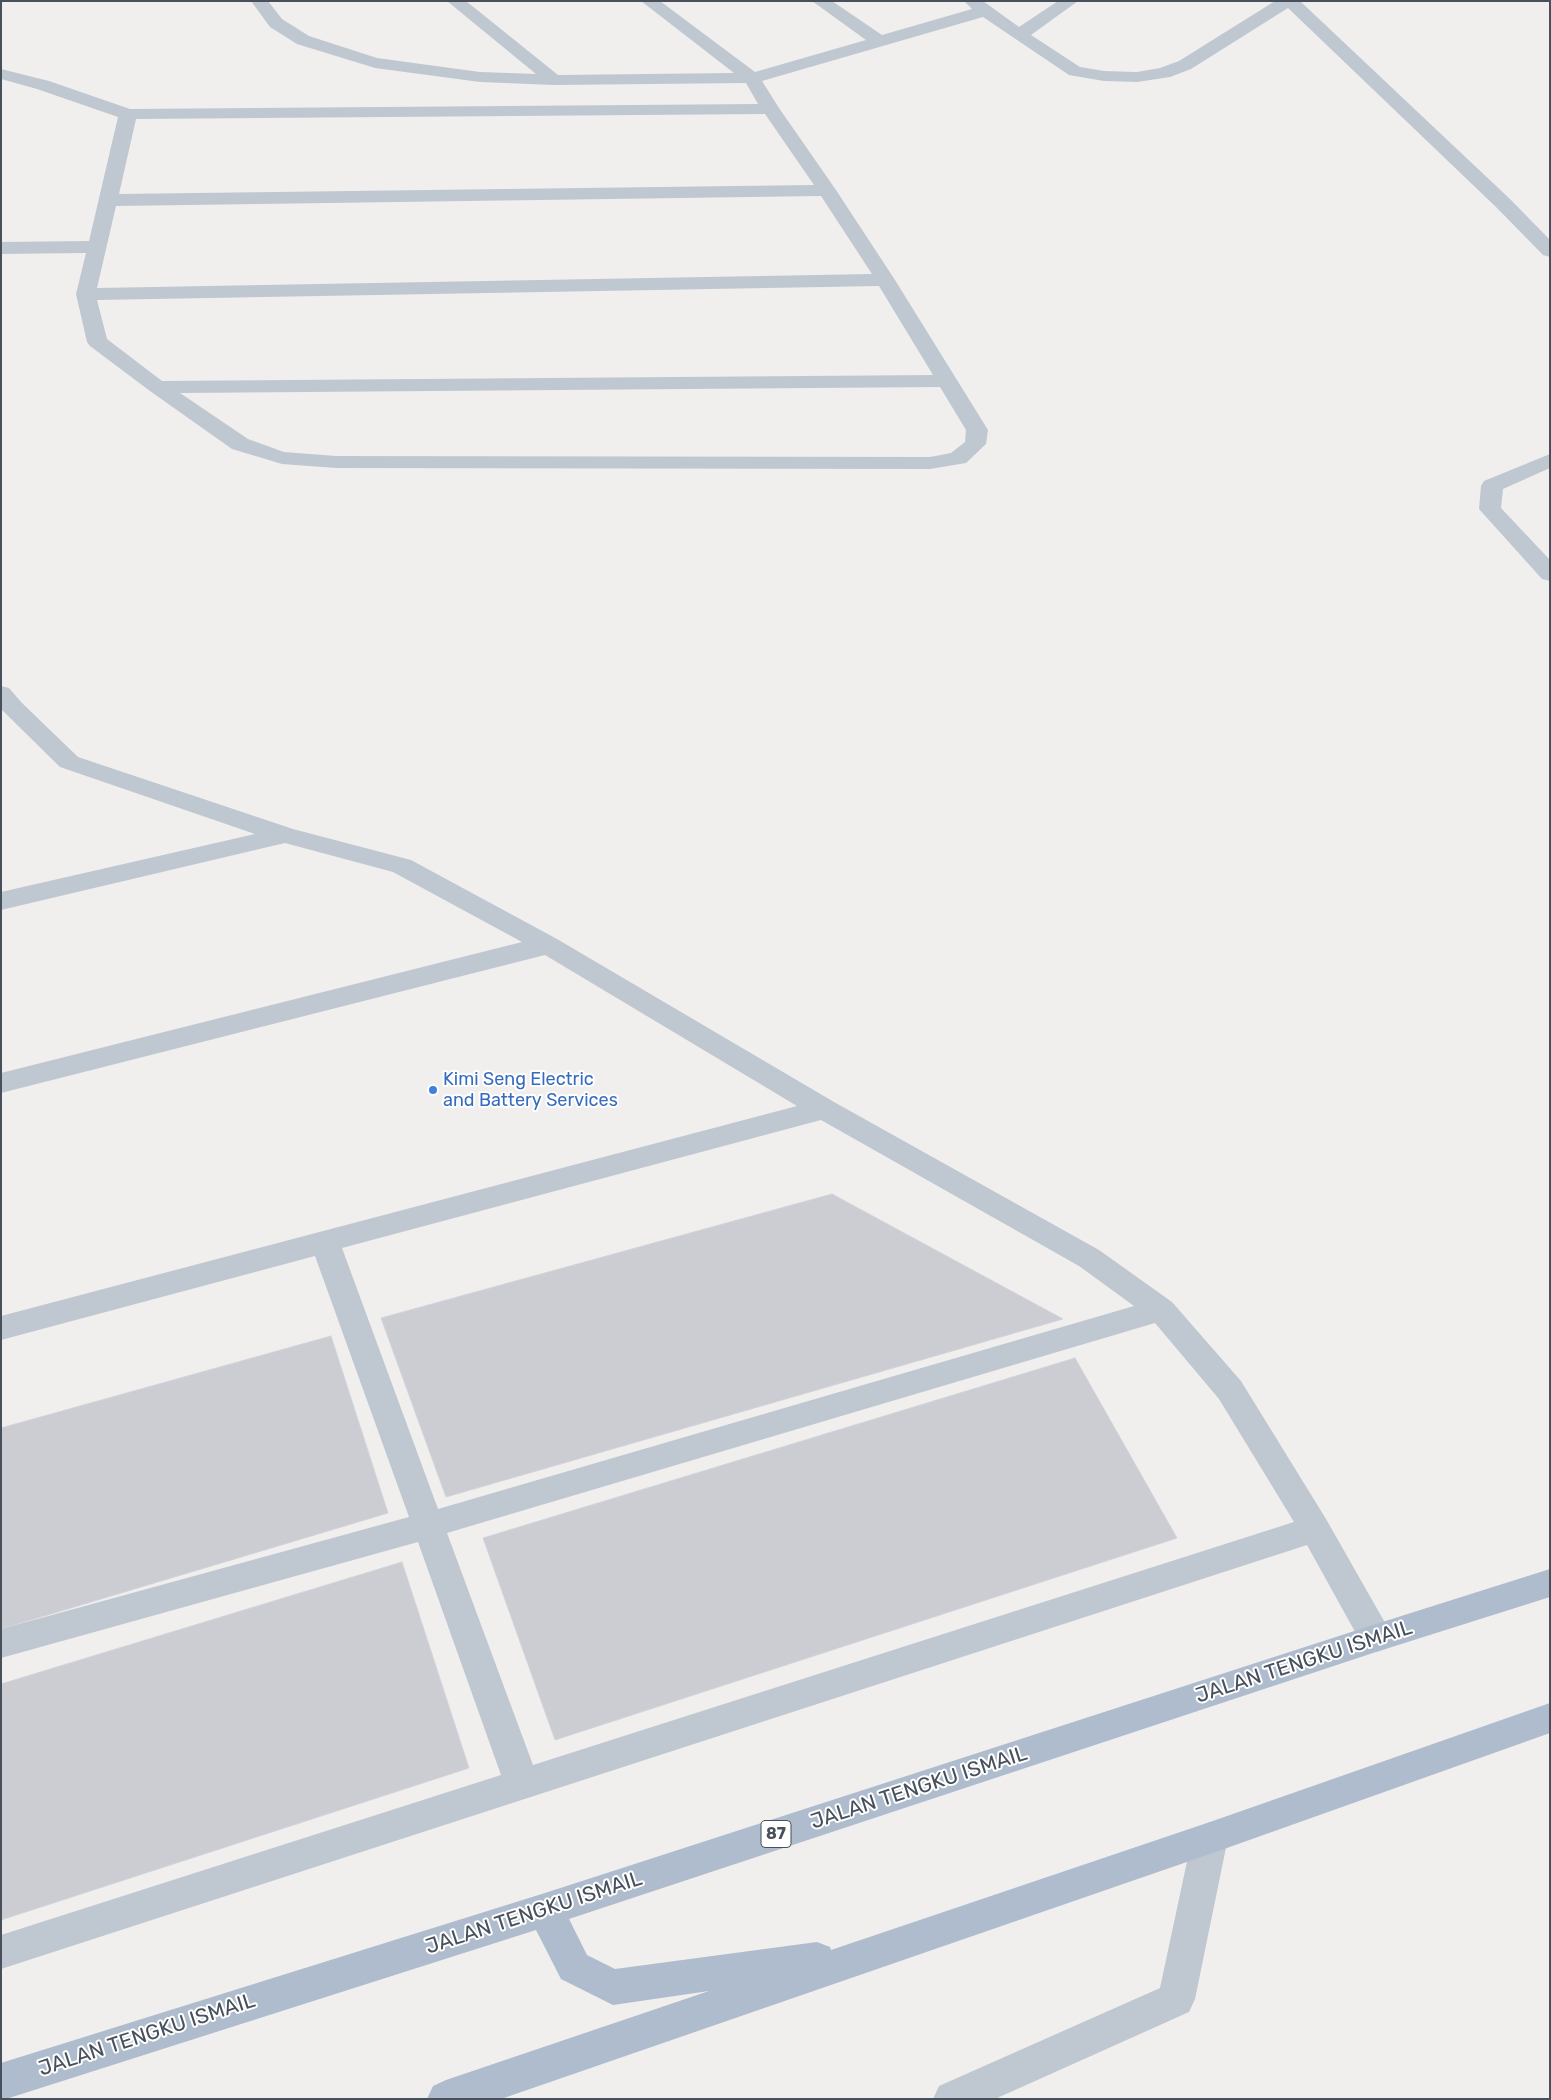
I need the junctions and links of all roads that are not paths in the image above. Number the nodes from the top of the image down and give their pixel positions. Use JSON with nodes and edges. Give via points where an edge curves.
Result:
{"nodes":[{"id":1,"x":259,"y":1,"type":"edge"},
{"id":2,"x":455,"y":1,"type":"edge"},
{"id":3,"x":649,"y":1,"type":"edge"},
{"id":4,"x":820,"y":1,"type":"edge"},
{"id":5,"x":1070,"y":1,"type":"edge"},
{"id":6,"x":1288,"y":1,"type":"edge"},
{"id":7,"x":978,"y":6,"type":"edge"},
{"id":8,"x":1019,"y":35,"type":"junction"},
{"id":9,"x":879,"y":41,"type":"junction"},
{"id":10,"x":1,"y":74,"type":"edge"},
{"id":11,"x":752,"y":78,"type":"junction"},
{"id":12,"x":554,"y":80,"type":"junction"},
{"id":13,"x":770,"y":109,"type":"junction"},
{"id":14,"x":128,"y":114,"type":"junction"},
{"id":15,"x":827,"y":190,"type":"junction"},
{"id":16,"x":107,"y":200,"type":"junction"},
{"id":17,"x":1,"y":248,"type":"edge"},
{"id":18,"x":96,"y":248,"type":"junction"},
{"id":19,"x":1550,"y":251,"type":"edge"},
{"id":20,"x":885,"y":280,"type":"junction"},
{"id":21,"x":86,"y":294,"type":"junction"},
{"id":22,"x":948,"y":381,"type":"junction"},
{"id":23,"x":157,"y":387,"type":"junction"},
{"id":24,"x":1550,"y":460,"type":"edge"},
{"id":25,"x":1550,"y":574,"type":"edge"},
{"id":26,"x":1,"y":692,"type":"edge"},
{"id":27,"x":285,"y":835,"type":"junction"},
{"id":28,"x":1,"y":901,"type":"edge"},
{"id":29,"x":548,"y":945,"type":"junction"},
{"id":30,"x":1,"y":1083,"type":"edge"},
{"id":31,"x":824,"y":1109,"type":"junction"},
{"id":32,"x":325,"y":1242,"type":"junction"},
{"id":33,"x":1161,"y":1310,"type":"junction"},
{"id":34,"x":1,"y":1328,"type":"edge"},
{"id":35,"x":430,"y":1525,"type":"junction"},
{"id":36,"x":1314,"y":1529,"type":"junction"},
{"id":37,"x":1550,"y":1584,"type":"edge"},
{"id":38,"x":1376,"y":1638,"type":"junction"},
{"id":39,"x":1,"y":1644,"type":"edge"},
{"id":40,"x":1550,"y":1718,"type":"edge"},
{"id":41,"x":522,"y":1784,"type":"junction"},
{"id":42,"x":1210,"y":1838,"type":"junction"},
{"id":43,"x":545,"y":1910,"type":"junction"},
{"id":44,"x":878,"y":1951,"type":"junction"},
{"id":45,"x":1,"y":1952,"type":"edge"},
{"id":46,"x":1,"y":2082,"type":"edge"},
{"id":47,"x":449,"y":2098,"type":"edge"},
{"id":48,"x":952,"y":2099,"type":"edge"}],
"edges":[{"from":1,"to":12,"type":"street","via":[[276,23],[303,40],[360,58],[480,77]]},
{"from":2,"to":12,"type":"street"},
{"from":3,"to":11,"type":"street"},
{"from":4,"to":9,"type":"street"},
{"from":5,"to":8,"type":"street"},
{"from":6,"to":8,"type":"street","via":[[1185,65],[1164,73],[1137,77],[1074,71]]},
{"from":6,"to":19,"type":"street"},
{"from":7,"to":8,"type":"street"},
{"from":7,"to":9,"type":"street"},
{"from":9,"to":11,"type":"street"},
{"from":10,"to":14,"type":"street"},
{"from":11,"to":12,"type":"street"},
{"from":11,"to":13,"type":"street"},
{"from":13,"to":14,"type":"street"},
{"from":13,"to":15,"type":"street"},
{"from":14,"to":16,"type":"street"},
{"from":15,"to":16,"type":"street"},
{"from":15,"to":20,"type":"street"},
{"from":16,"to":18,"type":"street"},
{"from":17,"to":18,"type":"street"},
{"from":18,"to":21,"type":"street"},
{"from":20,"to":21,"type":"street"},
{"from":20,"to":22,"type":"street"},
{"from":21,"to":23,"type":"street","via":[[97,342]]},
{"from":22,"to":23,"type":"street"},
{"from":22,"to":23,"type":"street","via":[[977,430],[975,444],[958,458],[930,463],[336,462],[282,458],[240,444]]},
{"from":24,"to":25,"type":"street","via":[[1492,486],[1490,509]]},
{"from":26,"to":27,"type":"street","via":[[12,708],[69,762]]},
{"from":27,"to":28,"type":"street"},
{"from":27,"to":29,"type":"street","via":[[402,866]]},
{"from":29,"to":30,"type":"street"},
{"from":29,"to":31,"type":"street"},
{"from":31,"to":32,"type":"street"},
{"from":31,"to":33,"type":"street","via":[[1089,1258]]},
{"from":32,"to":34,"type":"street"},
{"from":32,"to":35,"type":"street"},
{"from":33,"to":35,"type":"street"},
{"from":33,"to":36,"type":"street","via":[[1230,1390]]},
{"from":35,"to":39,"type":"street"},
{"from":35,"to":41,"type":"street"},
{"from":36,"to":38,"type":"street"},
{"from":36,"to":41,"type":"street"},
{"from":37,"to":38,"type":"main road","name":"JALAN TENGKU ISMAIL","number":"87"},
{"from":38,"to":43,"type":"main road","name":"JALAN TENGKU ISMAIL","number":"87"},
{"from":40,"to":42,"type":"main road"},
{"from":41,"to":45,"type":"street"},
{"from":42,"to":44,"type":"main road"},
{"from":42,"to":48,"type":"street","via":[[1176,1999]]},
{"from":43,"to":44,"type":"main road","via":[[574,1967],[613,1987]]},
{"from":43,"to":46,"type":"main road","name":"JALAN TENGKU ISMAIL","number":"87"},
{"from":44,"to":47,"type":"main road"}]}
